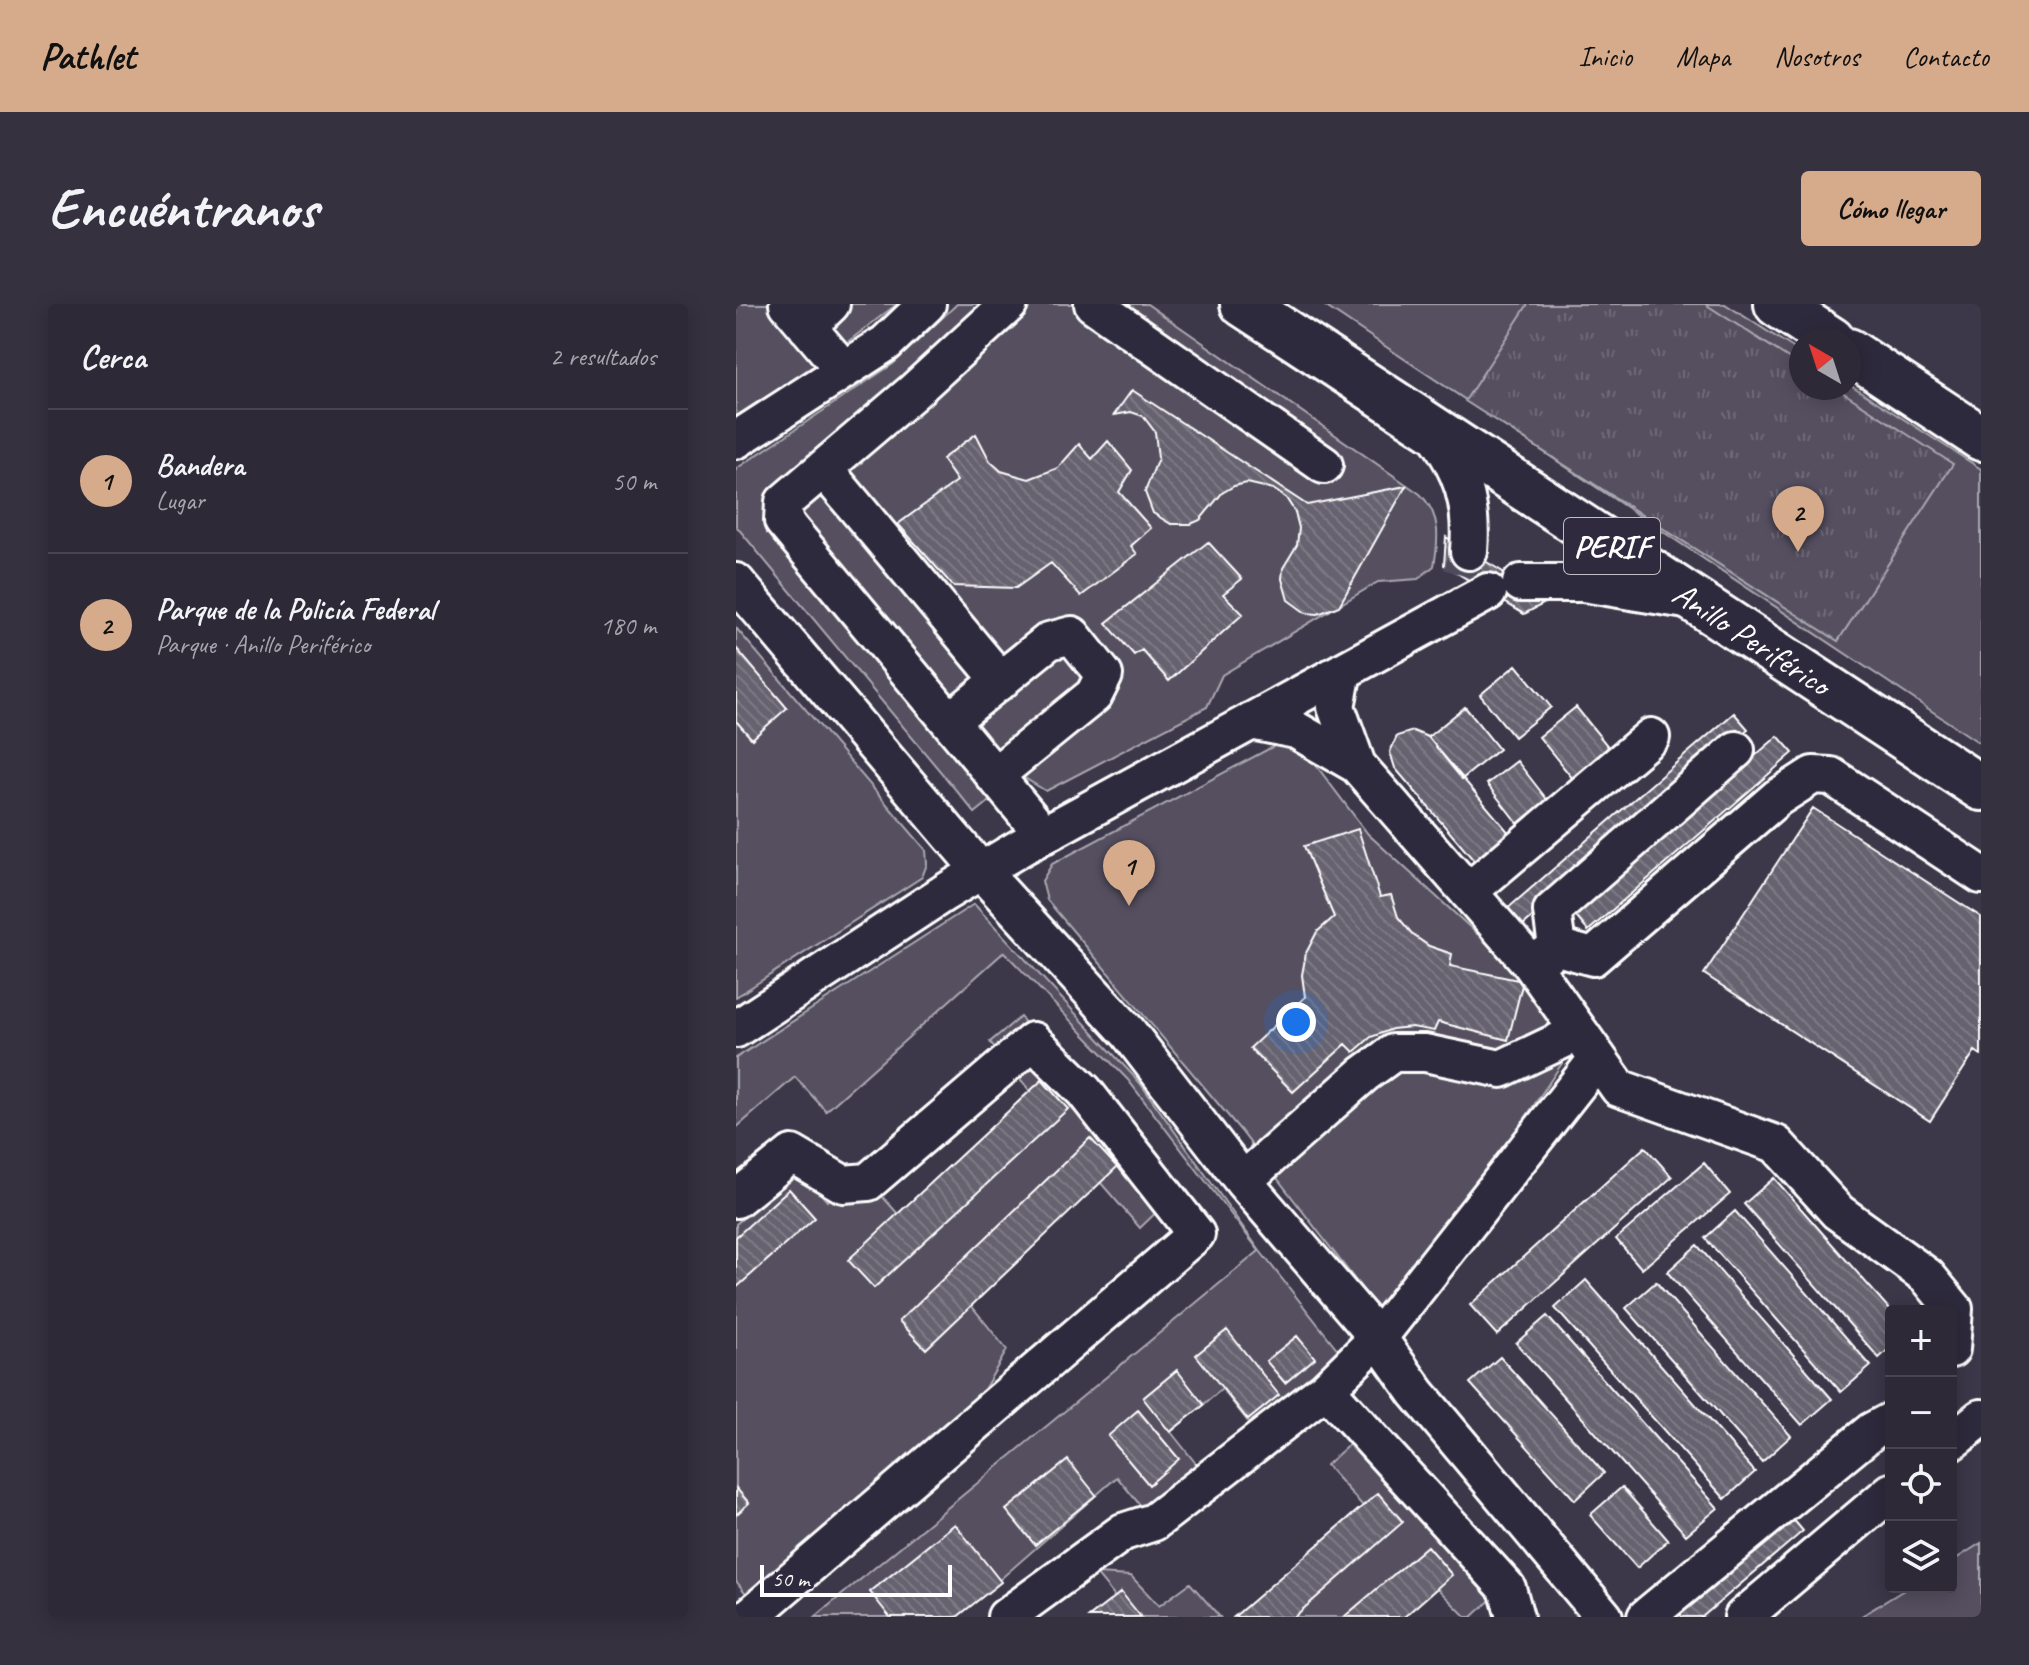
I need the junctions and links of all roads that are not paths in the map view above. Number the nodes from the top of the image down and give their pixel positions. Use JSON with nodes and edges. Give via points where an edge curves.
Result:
{"nodes":[{"id":1,"x":927,"y":304,"type":"edge"},
{"id":2,"x":1009,"y":304,"type":"edge"},
{"id":3,"x":1093,"y":304,"type":"edge"},
{"id":4,"x":1243,"y":304,"type":"edge"},
{"id":5,"x":1777,"y":304,"type":"edge"},
{"id":6,"x":809,"y":312,"type":"edge"},
{"id":7,"x":1814,"y":328,"type":"edge"},
{"id":8,"x":1861,"y":359,"type":"edge"},
{"id":9,"x":844,"y":370,"type":"junction"},
{"id":10,"x":1431,"y":428,"type":"junction"},
{"id":11,"x":1981,"y":438,"type":"edge"},
{"id":12,"x":736,"y":440,"type":"edge"},
{"id":13,"x":1324,"y":465,"type":"dead end"},
{"id":14,"x":824,"y":469,"type":"junction"},
{"id":15,"x":1485,"y":575,"type":"junction"},
{"id":16,"x":736,"y":582,"type":"edge"},
{"id":17,"x":1699,"y":604,"type":"junction"},
{"id":18,"x":1343,"y":671,"type":"junction"},
{"id":19,"x":1001,"y":681,"type":"junction"},
{"id":20,"x":950,"y":721,"type":"junction"},
{"id":21,"x":1251,"y":721,"type":"junction"},
{"id":22,"x":1651,"y":737,"type":"dead end"},
{"id":23,"x":1736,"y":750,"type":"dead end"},
{"id":24,"x":1357,"y":765,"type":"junction"},
{"id":25,"x":994,"y":776,"type":"junction"},
{"id":26,"x":1981,"y":788,"type":"edge"},
{"id":27,"x":1044,"y":835,"type":"junction"},
{"id":28,"x":981,"y":871,"type":"junction"},
{"id":29,"x":1981,"y":875,"type":"edge"},
{"id":30,"x":1468,"y":892,"type":"junction"},
{"id":31,"x":1545,"y":956,"type":"junction"},
{"id":32,"x":736,"y":1029,"type":"edge"},
{"id":33,"x":1588,"y":1045,"type":"junction"},
{"id":34,"x":1243,"y":1181,"type":"junction"},
{"id":35,"x":736,"y":1199,"type":"edge"},
{"id":36,"x":1951,"y":1305,"type":"edge"},
{"id":37,"x":1378,"y":1338,"type":"junction"},
{"id":38,"x":1326,"y":1389,"type":"junction"},
{"id":39,"x":1981,"y":1418,"type":"edge"},
{"id":40,"x":1885,"y":1424,"type":"edge"},
{"id":41,"x":1957,"y":1437,"type":"edge"},
{"id":42,"x":1885,"y":1497,"type":"edge"},
{"id":43,"x":749,"y":1617,"type":"edge"},
{"id":44,"x":1006,"y":1617,"type":"edge"},
{"id":45,"x":1515,"y":1617,"type":"edge"},
{"id":46,"x":1604,"y":1617,"type":"edge"},
{"id":47,"x":1646,"y":1617,"type":"edge"},
{"id":48,"x":1743,"y":1617,"type":"edge"}],
"edges":[{"from":1,"to":9,"type":"lane","via":[[886,343]]},
{"from":2,"to":14,"type":"lane"},
{"from":3,"to":13,"type":"lane"},
{"from":4,"to":10,"type":"main road","name":"Anillo Periférico","number":"PERIF"},
{"from":5,"to":7,"type":"main road"},
{"from":6,"to":9,"type":"lane"},
{"from":8,"to":11,"type":"main road"},
{"from":9,"to":12,"type":"lane"},
{"from":10,"to":15,"type":"lane","via":[[1467,488]]},
{"from":10,"to":17,"type":"main road","name":"Anillo Periférico","number":"PERIF"},
{"from":14,"to":19,"type":"lane"},
{"from":14,"to":20,"type":"lane","via":[[784,502],[783,521]]},
{"from":15,"to":17,"type":"lane","via":[[1652,592]]},
{"from":15,"to":18,"type":"lane","via":[[1442,616]]},
{"from":16,"to":28,"type":"lane"},
{"from":17,"to":26,"type":"main road","name":"Anillo Periférico","number":"PERIF"},
{"from":18,"to":21,"type":"lane"},
{"from":18,"to":24,"type":"lane","via":[[1336,707]]},
{"from":19,"to":20,"type":"lane"},
{"from":19,"to":25,"type":"lane","via":[[1049,641],[1072,635],[1104,675],[1094,695]]},
{"from":20,"to":25,"type":"lane"},
{"from":21,"to":24,"type":"lane","via":[[1296,730]]},
{"from":21,"to":27,"type":"lane"},
{"from":22,"to":30,"type":"lane"},
{"from":23,"to":31,"type":"lane","via":[[1552,911]]},
{"from":24,"to":30,"type":"lane"},
{"from":25,"to":27,"type":"lane"},
{"from":27,"to":28,"type":"lane"},
{"from":28,"to":32,"type":"lane"},
{"from":28,"to":34,"type":"lane","via":[[1128,1032]]},
{"from":29,"to":31,"type":"lane","via":[[1831,776],[1813,775],[1777,798],[1593,957]]},
{"from":30,"to":31,"type":"lane"},
{"from":31,"to":33,"type":"lane"},
{"from":33,"to":34,"type":"lane","via":[[1501,1069],[1425,1053],[1393,1053]]},
{"from":33,"to":36,"type":"lane","via":[[1619,1088],[1776,1144],[1838,1212],[1927,1276]]},
{"from":33,"to":37,"type":"lane"},
{"from":34,"to":37,"type":"lane"},
{"from":35,"to":43,"type":"lane","via":[[792,1154],[843,1184],[868,1182],[1033,1041],[1084,1091],[1196,1234]]},
{"from":37,"to":38,"type":"lane"},
{"from":37,"to":46,"type":"lane","via":[[1417,1393]]},
{"from":38,"to":44,"type":"lane","via":[[1154,1522],[1123,1532]]},
{"from":38,"to":45,"type":"lane","via":[[1507,1588]]},
{"from":39,"to":41,"type":"lane"},
{"from":40,"to":47,"type":"lane"},
{"from":42,"to":48,"type":"lane"}]}
